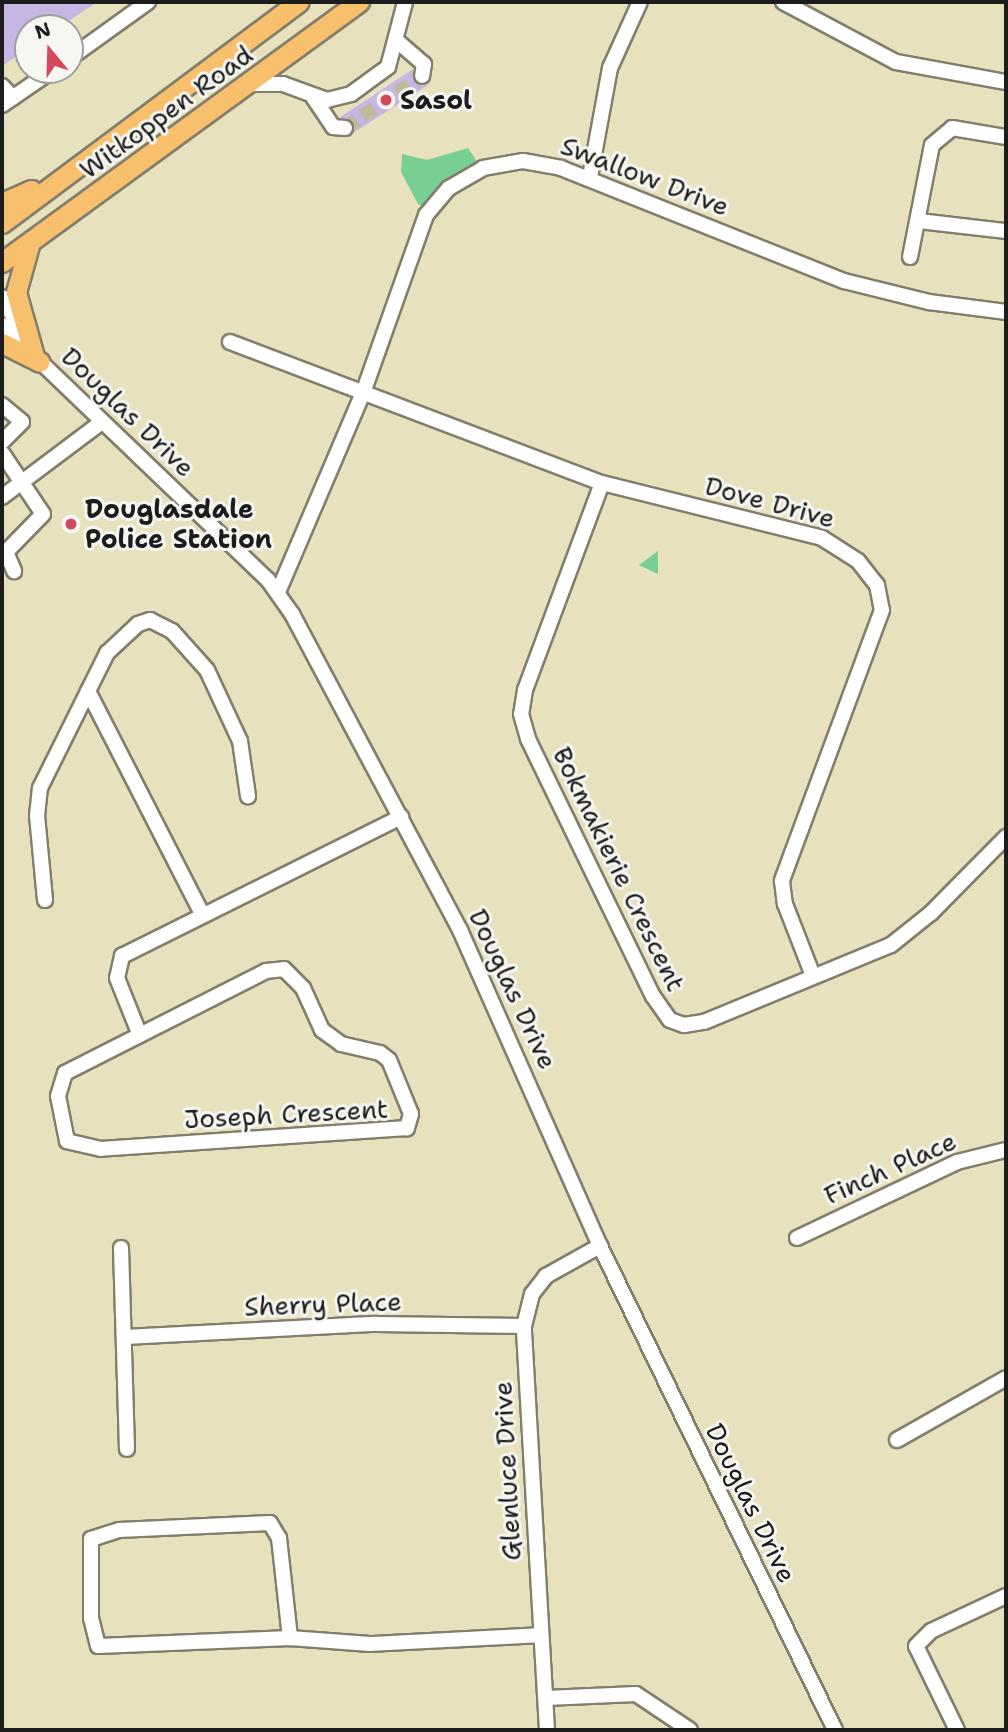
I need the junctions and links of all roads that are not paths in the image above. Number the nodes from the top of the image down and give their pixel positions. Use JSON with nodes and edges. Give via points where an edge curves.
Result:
{"nodes":[{"id":1,"x":148,"y":2,"type":"edge"},
{"id":2,"x":299,"y":2,"type":"edge"},
{"id":3,"x":359,"y":2,"type":"edge"},
{"id":4,"x":405,"y":2,"type":"edge"},
{"id":5,"x":640,"y":2,"type":"edge"},
{"id":6,"x":783,"y":2,"type":"edge"},
{"id":7,"x":397,"y":40,"type":"junction"},
{"id":8,"x":84,"y":48,"type":"edge"},
{"id":9,"x":422,"y":76,"type":"dead end"},
{"id":10,"x":1006,"y":82,"type":"edge"},
{"id":11,"x":33,"y":84,"type":"edge"},
{"id":12,"x":251,"y":84,"type":"junction"},
{"id":13,"x":2,"y":86,"type":"edge"},
{"id":14,"x":313,"y":97,"type":"junction"},
{"id":15,"x":8,"y":102,"type":"edge"},
{"id":16,"x":345,"y":128,"type":"dead end"},
{"id":17,"x":1006,"y":137,"type":"edge"},
{"id":18,"x":81,"y":163,"type":"junction"},
{"id":19,"x":590,"y":177,"type":"junction"},
{"id":20,"x":2,"y":203,"type":"edge"},
{"id":21,"x":919,"y":221,"type":"junction"},
{"id":22,"x":2,"y":223,"type":"edge"},
{"id":23,"x":1006,"y":232,"type":"edge"},
{"id":24,"x":31,"y":242,"type":"junction"},
{"id":25,"x":910,"y":257,"type":"dead end"},
{"id":26,"x":2,"y":262,"type":"edge"},
{"id":27,"x":2,"y":297,"type":"edge"},
{"id":28,"x":1006,"y":313,"type":"edge"},
{"id":29,"x":2,"y":325,"type":"edge"},
{"id":30,"x":230,"y":342,"type":"dead end"},
{"id":31,"x":2,"y":343,"type":"edge"},
{"id":32,"x":34,"y":356,"type":"junction"},
{"id":33,"x":363,"y":393,"type":"junction"},
{"id":34,"x":2,"y":405,"type":"edge"},
{"id":35,"x":102,"y":422,"type":"junction"},
{"id":36,"x":2,"y":442,"type":"edge"},
{"id":37,"x":2,"y":453,"type":"edge"},
{"id":38,"x":23,"y":482,"type":"junction"},
{"id":39,"x":602,"y":483,"type":"junction"},
{"id":40,"x":2,"y":498,"type":"edge"},
{"id":41,"x":14,"y":571,"type":"dead end"},
{"id":42,"x":278,"y":592,"type":"junction"},
{"id":43,"x":88,"y":691,"type":"junction"},
{"id":44,"x":248,"y":796,"type":"dead end"},
{"id":45,"x":401,"y":817,"type":"junction"},
{"id":46,"x":1006,"y":837,"type":"edge"},
{"id":47,"x":45,"y":900,"type":"dead end"},
{"id":48,"x":202,"y":914,"type":"junction"},
{"id":49,"x":813,"y":976,"type":"junction"},
{"id":50,"x":139,"y":1032,"type":"junction"},
{"id":51,"x":1006,"y":1150,"type":"edge"},
{"id":52,"x":797,"y":1238,"type":"dead end"},
{"id":53,"x":600,"y":1247,"type":"junction"},
{"id":54,"x":121,"y":1248,"type":"dead end"},
{"id":55,"x":524,"y":1326,"type":"junction"},
{"id":56,"x":125,"y":1337,"type":"junction"},
{"id":57,"x":1006,"y":1378,"type":"edge"},
{"id":58,"x":897,"y":1440,"type":"dead end"},
{"id":59,"x":127,"y":1449,"type":"dead end"},
{"id":60,"x":1006,"y":1596,"type":"edge"},
{"id":61,"x":541,"y":1635,"type":"junction"},
{"id":62,"x":290,"y":1638,"type":"junction"},
{"id":63,"x":546,"y":1698,"type":"junction"},
{"id":64,"x":547,"y":1730,"type":"edge"},
{"id":65,"x":690,"y":1730,"type":"edge"},
{"id":66,"x":835,"y":1730,"type":"edge"},
{"id":67,"x":957,"y":1730,"type":"edge"}],
"edges":[{"from":1,"to":8,"type":"street"},
{"from":2,"to":18,"type":"main road","name":"Witkoppen Road"},
{"from":3,"to":12,"type":"main road","name":"Witkoppen Road"},
{"from":4,"to":7,"type":"street"},
{"from":5,"to":19,"type":"street","via":[[610,68]]},
{"from":6,"to":10,"type":"street","via":[[896,62]]},
{"from":7,"to":9,"type":"street","via":[[424,64]]},
{"from":7,"to":14,"type":"street","via":[[388,67],[368,85],[339,99]]},
{"from":11,"to":15,"type":"street"},
{"from":12,"to":14,"type":"street","via":[[283,84]]},
{"from":12,"to":24,"type":"main road","name":"Witkoppen Road"},
{"from":13,"to":15,"type":"street"},
{"from":14,"to":16,"type":"street","via":[[333,127]]},
{"from":17,"to":21,"type":"street","via":[[952,128],[940,135],[932,145]]},
{"from":18,"to":20,"type":"main road"},
{"from":18,"to":22,"type":"main road","name":"Witkoppen Road"},
{"from":19,"to":28,"type":"street","name":"Swallow Drive","via":[[844,281],[929,302]]},
{"from":19,"to":33,"type":"street","name":"Swallow Drive","via":[[538,163],[509,162],[483,168],[450,188],[418,234]]},
{"from":21,"to":23,"type":"street"},
{"from":21,"to":25,"type":"street"},
{"from":24,"to":26,"type":"main road","name":"Witkoppen Road"},
{"from":24,"to":32,"type":"main road","via":[[22,259],[16,292]]},
{"from":27,"to":32,"type":"street","name":"Douglas Drive"},
{"from":29,"to":32,"type":"street","name":"Douglas Drive"},
{"from":30,"to":33,"type":"street","name":"Dove Drive"},
{"from":31,"to":32,"type":"main road"},
{"from":32,"to":35,"type":"street","name":"Douglas Drive"},
{"from":33,"to":39,"type":"street","name":"Dove Drive"},
{"from":33,"to":42,"type":"street","name":"Swallow Drive"},
{"from":34,"to":36,"type":"street","via":[[22,422]]},
{"from":35,"to":38,"type":"street"},
{"from":35,"to":42,"type":"street","name":"Douglas Drive"},
{"from":37,"to":38,"type":"street"},
{"from":38,"to":40,"type":"street"},
{"from":38,"to":41,"type":"street","via":[[43,516],[6,552]]},
{"from":39,"to":49,"type":"street","name":"Dove Drive","via":[[822,538],[847,551],[877,585],[880,619],[782,881],[785,904]]},
{"from":39,"to":49,"type":"street","name":"Bokmakierie Crescent","via":[[525,690],[521,714],[528,739],[653,996],[670,1020],[684,1025],[704,1022]]},
{"from":42,"to":45,"type":"street","name":"Douglas Drive"},
{"from":43,"to":44,"type":"street","via":[[107,653],[129,629],[150,620],[172,631],[207,670],[225,706],[246,761]]},
{"from":43,"to":47,"type":"street","via":[[38,795]]},
{"from":43,"to":48,"type":"street"},
{"from":45,"to":48,"type":"street"},
{"from":45,"to":53,"type":"street","name":"Douglas Drive","via":[[489,991]]},
{"from":46,"to":49,"type":"street","name":"Bokmakierie Crescent","via":[[910,932],[874,953]]},
{"from":48,"to":50,"type":"street","via":[[119,960],[117,978]]},
{"from":50,"to":50,"type":"street","name":"Joseph Crescent","via":[[266,971],[284,969],[303,988],[322,1030],[341,1044],[380,1052],[389,1060],[411,1124],[403,1131],[101,1149],[73,1146],[61,1129],[60,1078]]},
{"from":51,"to":52,"type":"street","name":"Finch Place","via":[[957,1162]]},
{"from":53,"to":55,"type":"street","name":"Glenluce Drive","via":[[546,1276],[531,1294]]},
{"from":53,"to":66,"type":"street","name":"Douglas Drive"},
{"from":54,"to":56,"type":"street"},
{"from":55,"to":56,"type":"street","name":"Sherry Place","via":[[376,1324]]},
{"from":55,"to":61,"type":"street","name":"Glenluce Drive"},
{"from":56,"to":59,"type":"street"},
{"from":57,"to":58,"type":"street"},
{"from":60,"to":67,"type":"street","via":[[931,1631],[916,1646]]},
{"from":61,"to":62,"type":"street","via":[[370,1644]]},
{"from":61,"to":63,"type":"street","name":"Glenluce Drive"},
{"from":62,"to":62,"type":"street","via":[[279,1538],[270,1523],[119,1530],[91,1539],[91,1618],[99,1646]]},
{"from":63,"to":64,"type":"street","name":"Glenluce Drive"},
{"from":63,"to":65,"type":"street","via":[[636,1694]]}]}
